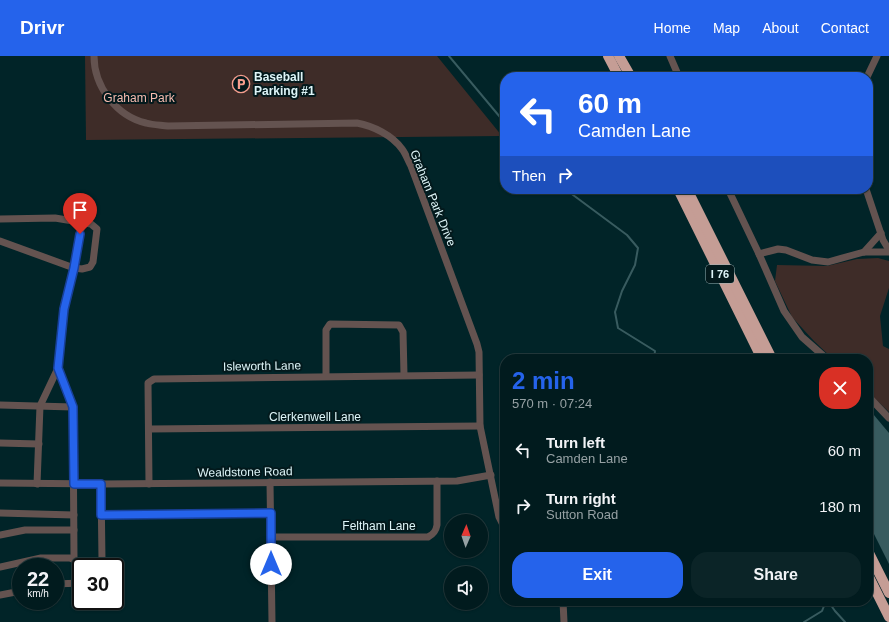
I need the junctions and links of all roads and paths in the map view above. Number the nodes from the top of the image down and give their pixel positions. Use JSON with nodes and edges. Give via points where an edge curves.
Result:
{"nodes":[{"id":1,"x":94,"y":56,"type":"edge"},
{"id":2,"x":608,"y":56,"type":"edge"},
{"id":3,"x":619,"y":56,"type":"edge"},
{"id":4,"x":670,"y":56,"type":"edge"},
{"id":5,"x":876,"y":56,"type":"edge"},
{"id":6,"x":616,"y":72,"type":"edge"},
{"id":7,"x":628,"y":72,"type":"edge"},
{"id":8,"x":678,"y":72,"type":"edge"},
{"id":9,"x":869,"y":72,"type":"edge"},
{"id":10,"x":680,"y":194,"type":"edge"},
{"id":11,"x":690,"y":194,"type":"edge"},
{"id":12,"x":730,"y":194,"type":"edge"},
{"id":13,"x":868,"y":194,"type":"edge"},
{"id":14,"x":0,"y":220,"type":"edge"},
{"id":15,"x":82,"y":222,"type":"junction"},
{"id":16,"x":881,"y":233,"type":"junction"},
{"id":17,"x":0,"y":241,"type":"edge"},
{"id":18,"x":889,"y":251,"type":"edge"},
{"id":19,"x":864,"y":252,"type":"junction"},
{"id":20,"x":759,"y":254,"type":"junction"},
{"id":21,"x":74,"y":268,"type":"junction"},
{"id":22,"x":760,"y":354,"type":"edge"},
{"id":23,"x":770,"y":354,"type":"edge"},
{"id":24,"x":821,"y":354,"type":"edge"},
{"id":25,"x":58,"y":368,"type":"junction"},
{"id":26,"x":404,"y":375,"type":"junction"},
{"id":27,"x":479,"y":375,"type":"junction"},
{"id":28,"x":326,"y":376,"type":"junction"},
{"id":29,"x":873,"y":401,"type":"edge"},
{"id":30,"x":0,"y":405,"type":"edge"},
{"id":31,"x":40,"y":406,"type":"junction"},
{"id":32,"x":73,"y":407,"type":"junction"},
{"id":33,"x":889,"y":418,"type":"edge"},
{"id":34,"x":480,"y":426,"type":"junction"},
{"id":35,"x":149,"y":429,"type":"junction"},
{"id":36,"x":0,"y":442,"type":"edge"},
{"id":37,"x":39,"y":444,"type":"junction"},
{"id":38,"x":491,"y":475,"type":"junction"},
{"id":39,"x":436,"y":481,"type":"junction"},
{"id":40,"x":270,"y":482,"type":"junction"},
{"id":41,"x":0,"y":483,"type":"edge"},
{"id":42,"x":37,"y":484,"type":"junction"},
{"id":43,"x":74,"y":484,"type":"junction"},
{"id":44,"x":101,"y":484,"type":"junction"},
{"id":45,"x":149,"y":484,"type":"junction"},
{"id":46,"x":0,"y":513,"type":"edge"},
{"id":47,"x":271,"y":513,"type":"junction"},
{"id":48,"x":74,"y":515,"type":"junction"},
{"id":49,"x":101,"y":515,"type":"junction"},
{"id":50,"x":500,"y":519,"type":"edge"},
{"id":51,"x":74,"y":530,"type":"junction"},
{"id":52,"x":0,"y":535,"type":"edge"},
{"id":53,"x":271,"y":537,"type":"junction"},
{"id":54,"x":72,"y":558,"type":"edge"},
{"id":55,"x":74,"y":558,"type":"edge"},
{"id":56,"x":102,"y":558,"type":"edge"},
{"id":57,"x":873,"y":561,"type":"edge"},
{"id":58,"x":0,"y":567,"type":"edge"},
{"id":59,"x":873,"y":585,"type":"edge"},
{"id":60,"x":12,"y":593,"type":"edge"},
{"id":61,"x":889,"y":593,"type":"edge"},
{"id":62,"x":0,"y":595,"type":"edge"},
{"id":63,"x":563,"y":606,"type":"edge"},
{"id":64,"x":889,"y":617,"type":"edge"},
{"id":65,"x":272,"y":622,"type":"edge"},
{"id":66,"x":564,"y":622,"type":"edge"}],
"edges":[{"from":1,"to":27,"type":"street","name":"Graham Park Drive","via":[[100,86],[110,100],[127,115],[145,123],[168,126],[357,123],[369,125],[387,135],[402,149],[411,166],[477,344]]},
{"from":2,"to":6,"type":"highway"},
{"from":3,"to":7,"type":"highway"},
{"from":4,"to":8,"type":"street"},
{"from":5,"to":9,"type":"street"},
{"from":10,"to":22,"type":"highway","number":"I 76"},
{"from":11,"to":23,"type":"highway","number":"I 76"},
{"from":12,"to":20,"type":"street"},
{"from":13,"to":16,"type":"street"},
{"from":14,"to":15,"type":"street","via":[[55,218]]},
{"from":15,"to":21,"type":"street"},
{"from":15,"to":21,"type":"street","via":[[97,229],[92,262],[90,267]]},
{"from":16,"to":18,"type":"street"},
{"from":16,"to":19,"type":"street"},
{"from":17,"to":21,"type":"street"},
{"from":18,"to":19,"type":"street"},
{"from":19,"to":20,"type":"street","via":[[828,262],[812,260],[778,249]]},
{"from":20,"to":24,"type":"street","via":[[784,311],[802,337]]},
{"from":21,"to":25,"type":"street","via":[[64,309]]},
{"from":25,"to":31,"type":"street"},
{"from":25,"to":32,"type":"street"},
{"from":26,"to":27,"type":"street","name":"Isleworth Lane"},
{"from":26,"to":28,"type":"street","name":"Isleworth Lane"},
{"from":26,"to":28,"type":"street","via":[[403,332],[399,324],[330,324],[326,330]]},
{"from":27,"to":34,"type":"street","name":"Graham Park Drive"},
{"from":28,"to":35,"type":"street","name":"Isleworth Lane","via":[[154,379],[148,382]]},
{"from":29,"to":33,"type":"street"},
{"from":30,"to":31,"type":"street"},
{"from":31,"to":32,"type":"street"},
{"from":31,"to":37,"type":"street"},
{"from":32,"to":43,"type":"street"},
{"from":34,"to":35,"type":"street","name":"Clerkenwell Lane"},
{"from":34,"to":38,"type":"street","name":"Graham Park Drive"},
{"from":35,"to":45,"type":"street","name":"Isleworth Lane"},
{"from":36,"to":37,"type":"street"},
{"from":37,"to":42,"type":"street"},
{"from":38,"to":39,"type":"street","name":"Wealdstone Road","via":[[470,480]]},
{"from":38,"to":50,"type":"street","name":"Graham Park Drive"},
{"from":39,"to":40,"type":"street","name":"Wealdstone Road"},
{"from":39,"to":53,"type":"street","name":"Feltham Lane","via":[[437,525],[433,535],[428,537]]},
{"from":40,"to":45,"type":"street","name":"Wealdstone Road"},
{"from":40,"to":47,"type":"street"},
{"from":41,"to":42,"type":"street","name":"Wealdstone Road"},
{"from":42,"to":43,"type":"street","name":"Wealdstone Road"},
{"from":43,"to":44,"type":"street","name":"Wealdstone Road"},
{"from":43,"to":48,"type":"street"},
{"from":44,"to":45,"type":"street","name":"Wealdstone Road"},
{"from":44,"to":49,"type":"street"},
{"from":46,"to":48,"type":"street"},
{"from":47,"to":49,"type":"street"},
{"from":47,"to":53,"type":"street"},
{"from":48,"to":51,"type":"street"},
{"from":49,"to":56,"type":"street"},
{"from":51,"to":52,"type":"street","via":[[25,530]]},
{"from":51,"to":55,"type":"street"},
{"from":53,"to":65,"type":"street"},
{"from":54,"to":58,"type":"street","via":[[41,558]]},
{"from":57,"to":61,"type":"highway"},
{"from":59,"to":64,"type":"highway"},
{"from":60,"to":62,"type":"street"},
{"from":63,"to":66,"type":"street"}]}
